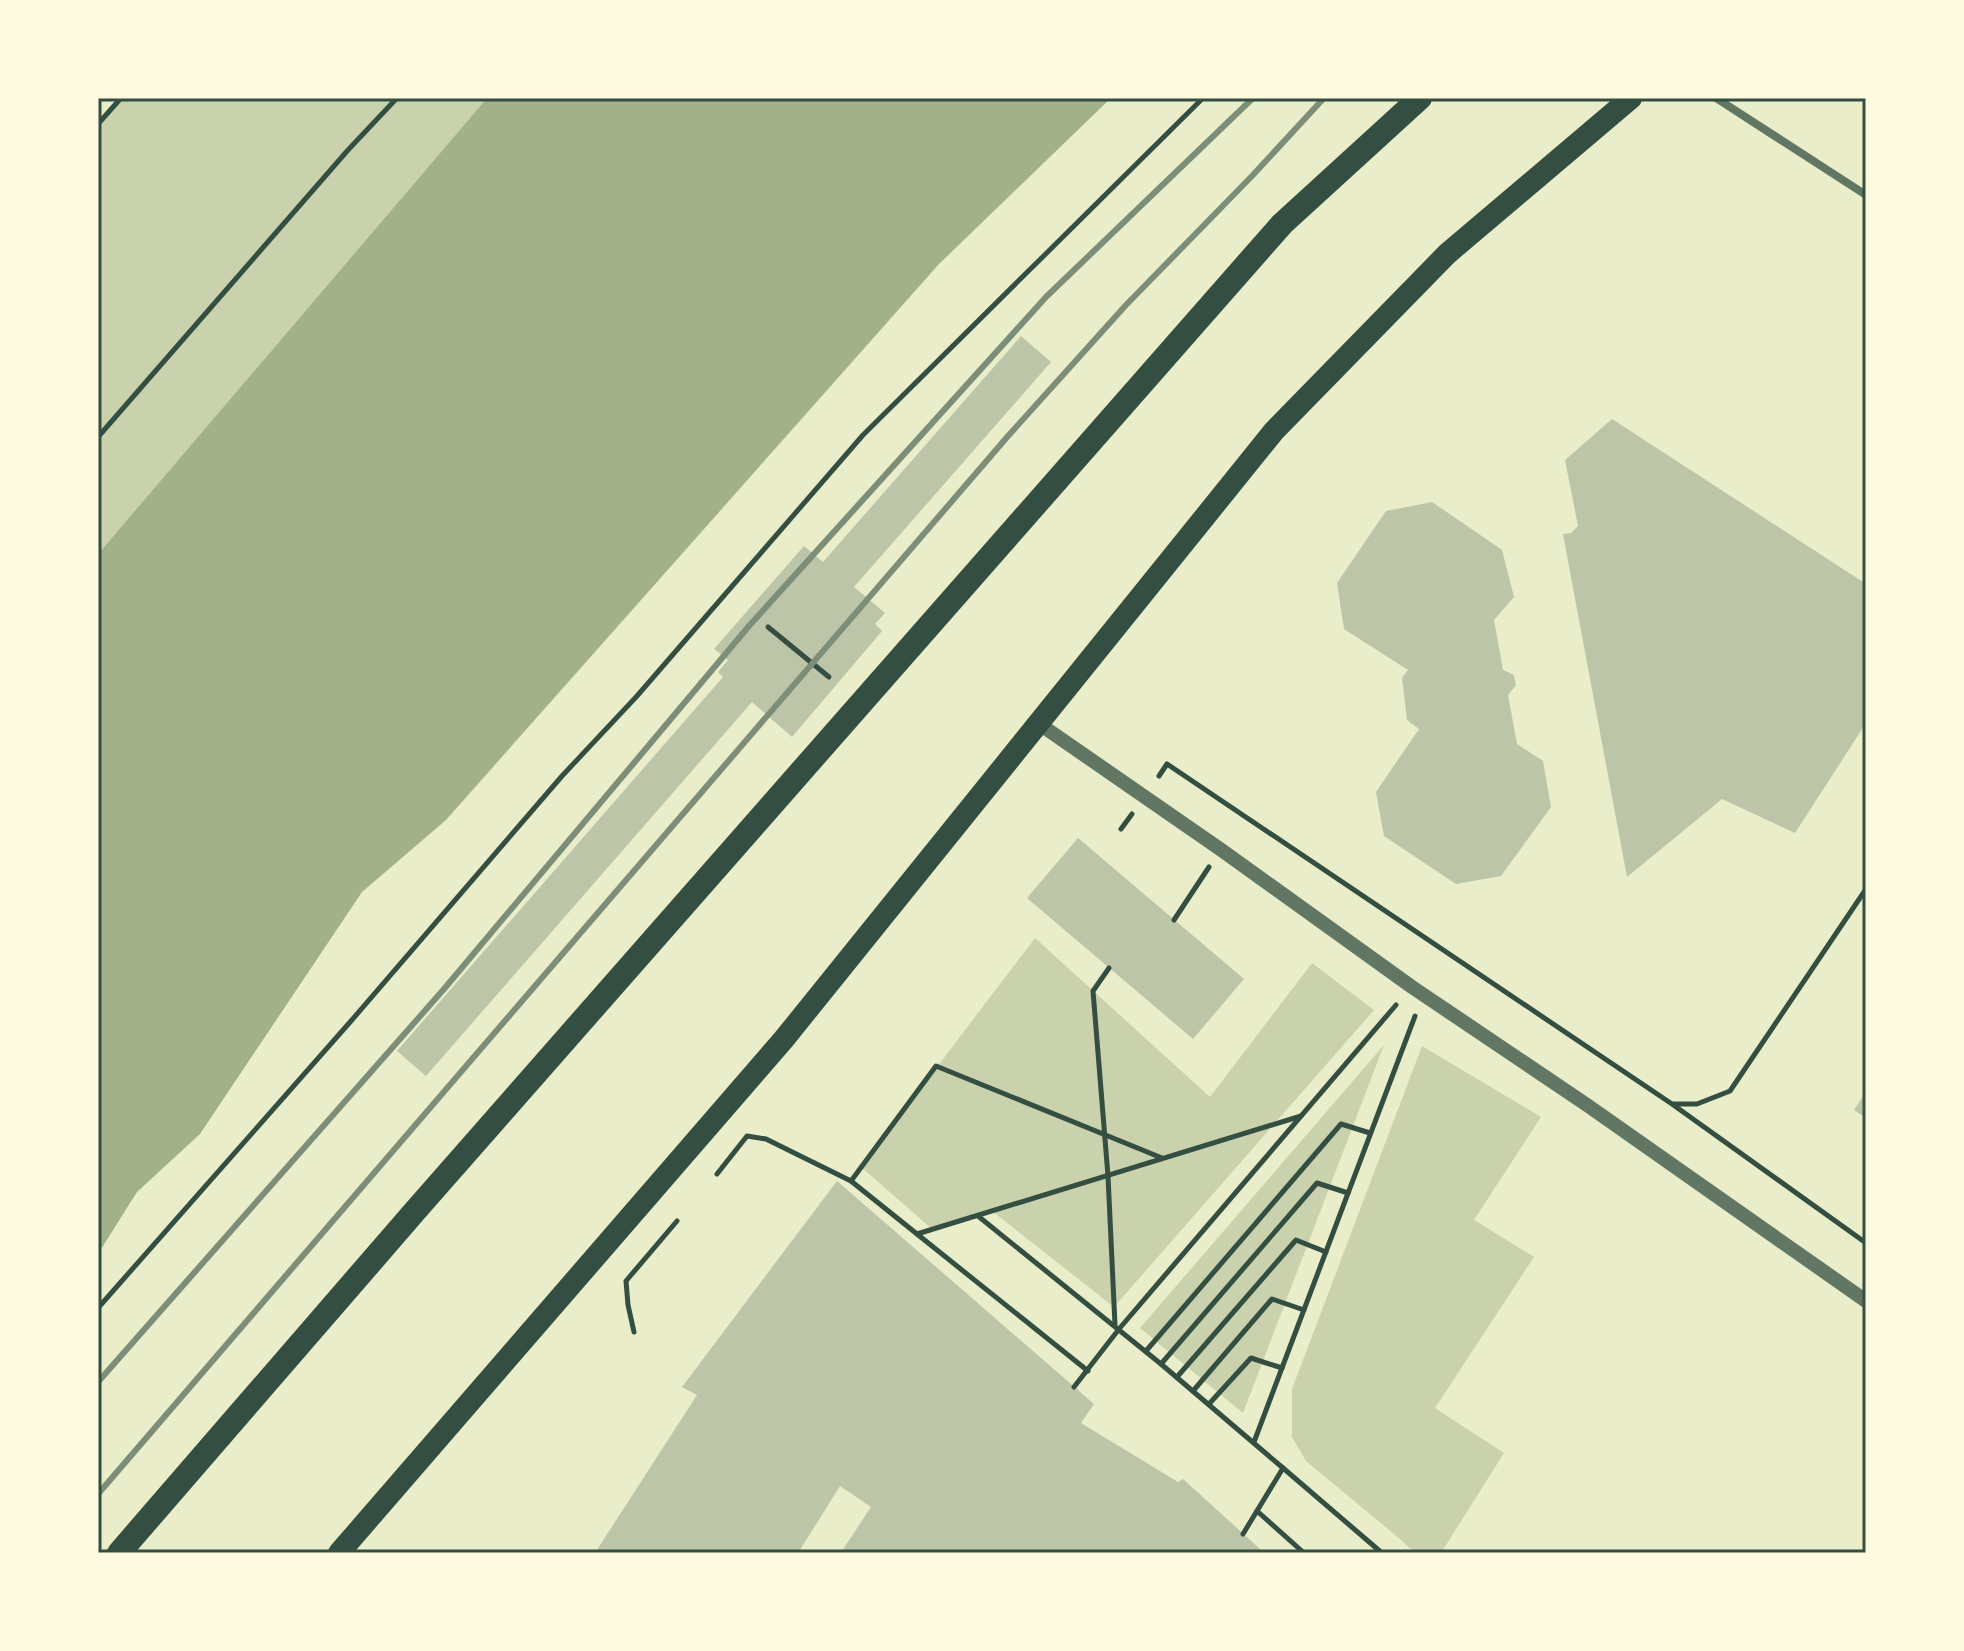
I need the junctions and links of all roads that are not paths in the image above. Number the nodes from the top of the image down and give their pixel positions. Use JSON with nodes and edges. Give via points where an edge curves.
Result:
{"nodes":[{"id":1,"x":1420,"y":98,"type":"edge"},
{"id":2,"x":1631,"y":98,"type":"edge"},
{"id":3,"x":1716,"y":98,"type":"edge"},
{"id":4,"x":1866,"y":195,"type":"edge"},
{"id":5,"x":1038,"y":723,"type":"junction"},
{"id":6,"x":1866,"y":1301,"type":"edge"},
{"id":7,"x":119,"y":1553,"type":"edge"},
{"id":8,"x":339,"y":1553,"type":"edge"}],
"edges":[{"from":1,"to":7,"type":"highway","via":[[1282,224]]},
{"from":2,"to":5,"type":"highway","via":[[1447,254],[1274,431]]},
{"from":3,"to":4,"type":"street"},
{"from":5,"to":6,"type":"street"},
{"from":5,"to":8,"type":"highway","via":[[784,1039]]}]}
